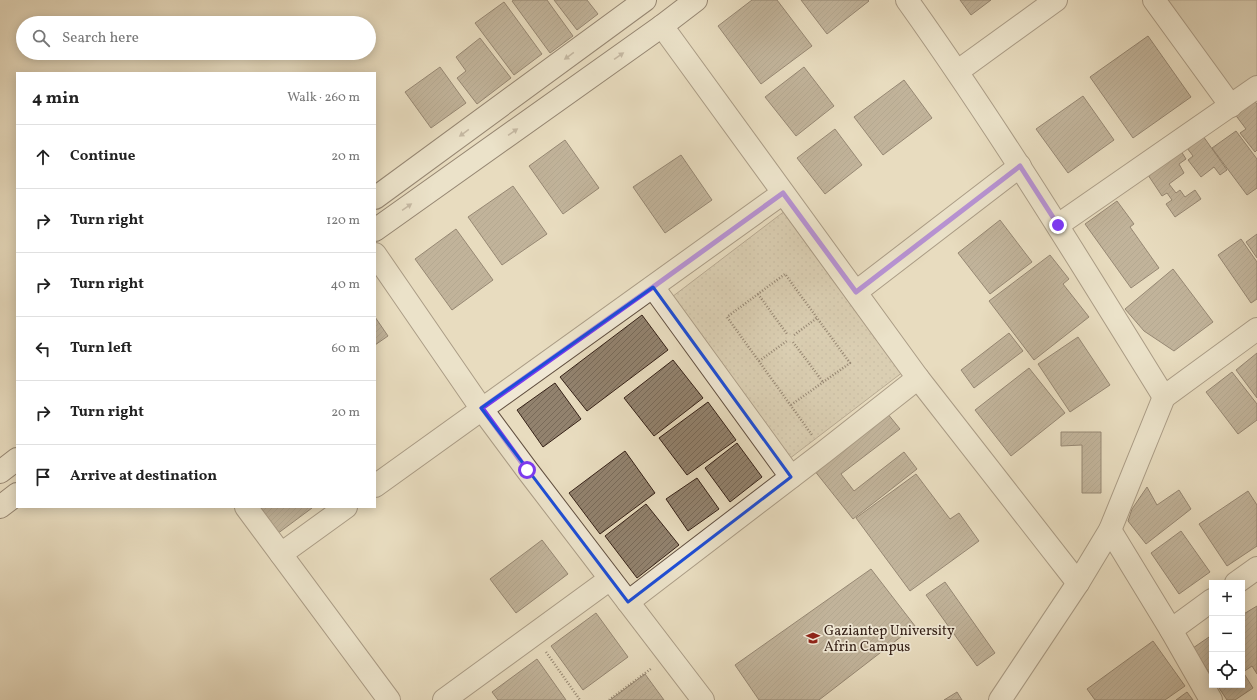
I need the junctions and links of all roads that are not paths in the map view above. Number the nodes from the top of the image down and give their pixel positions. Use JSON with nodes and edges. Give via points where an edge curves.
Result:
{"nodes":[{"id":1,"x":645,"y":0,"type":"edge"},
{"id":2,"x":696,"y":0,"type":"edge"},
{"id":3,"x":907,"y":0,"type":"edge"},
{"id":4,"x":1056,"y":0,"type":"edge"},
{"id":5,"x":1154,"y":0,"type":"edge"},
{"id":6,"x":662,"y":26,"type":"junction"},
{"id":7,"x":958,"y":71,"type":"junction"},
{"id":8,"x":1257,"y":87,"type":"edge"},
{"id":9,"x":1231,"y":106,"type":"junction"},
{"id":10,"x":1020,"y":166,"type":"junction"},
{"id":11,"x":783,"y":193,"type":"junction"},
{"id":12,"x":376,"y":197,"type":"edge"},
{"id":13,"x":1058,"y":225,"type":"junction"},
{"id":14,"x":376,"y":229,"type":"edge"},
{"id":15,"x":376,"y":255,"type":"edge"},
{"id":16,"x":653,"y":287,"type":"junction"},
{"id":17,"x":856,"y":292,"type":"junction"},
{"id":18,"x":1257,"y":330,"type":"edge"},
{"id":19,"x":918,"y":378,"type":"junction"},
{"id":20,"x":1164,"y":397,"type":"junction"},
{"id":21,"x":482,"y":408,"type":"junction"},
{"id":22,"x":16,"y":460,"type":"edge"},
{"id":23,"x":0,"y":472,"type":"edge"},
{"id":24,"x":791,"y":477,"type":"junction"},
{"id":25,"x":376,"y":485,"type":"edge"},
{"id":26,"x":16,"y":495,"type":"edge"},
{"id":27,"x":0,"y":507,"type":"edge"},
{"id":28,"x":247,"y":508,"type":"edge"},
{"id":29,"x":345,"y":508,"type":"edge"},
{"id":30,"x":1110,"y":530,"type":"junction"},
{"id":31,"x":281,"y":554,"type":"junction"},
{"id":32,"x":1257,"y":568,"type":"edge"},
{"id":33,"x":610,"y":579,"type":"junction"},
{"id":34,"x":1240,"y":580,"type":"edge"},
{"id":35,"x":1078,"y":583,"type":"junction"},
{"id":36,"x":628,"y":602,"type":"junction"},
{"id":37,"x":1209,"y":602,"type":"edge"},
{"id":38,"x":1171,"y":630,"type":"junction"},
{"id":39,"x":388,"y":700,"type":"edge"},
{"id":40,"x":444,"y":700,"type":"edge"},
{"id":41,"x":703,"y":700,"type":"edge"},
{"id":42,"x":1000,"y":700,"type":"edge"},
{"id":43,"x":1211,"y":700,"type":"edge"}],
"edges":[{"from":1,"to":12,"type":"street","one_way":true},
{"from":2,"to":6,"type":"street"},
{"from":3,"to":7,"type":"street"},
{"from":4,"to":7,"type":"street"},
{"from":5,"to":9,"type":"street"},
{"from":6,"to":11,"type":"street"},
{"from":14,"to":6,"type":"street","one_way":true},
{"from":7,"to":10,"type":"street"},
{"from":8,"to":9,"type":"street"},
{"from":9,"to":13,"type":"street"},
{"from":10,"to":13,"type":"street"},
{"from":10,"to":17,"type":"street"},
{"from":11,"to":16,"type":"street"},
{"from":11,"to":17,"type":"street"},
{"from":13,"to":20,"type":"street"},
{"from":15,"to":21,"type":"street"},
{"from":16,"to":21,"type":"street"},
{"from":16,"to":24,"type":"street"},
{"from":17,"to":19,"type":"street"},
{"from":18,"to":20,"type":"street"},
{"from":19,"to":24,"type":"street"},
{"from":19,"to":35,"type":"street"},
{"from":20,"to":30,"type":"street"},
{"from":21,"to":25,"type":"street"},
{"from":21,"to":33,"type":"street"},
{"from":22,"to":23,"type":"street"},
{"from":24,"to":36,"type":"street"},
{"from":26,"to":27,"type":"street"},
{"from":28,"to":31,"type":"street"},
{"from":29,"to":31,"type":"street"},
{"from":30,"to":35,"type":"street"},
{"from":30,"to":38,"type":"street"},
{"from":31,"to":39,"type":"street"},
{"from":32,"to":34,"type":"street"},
{"from":33,"to":36,"type":"street"},
{"from":33,"to":40,"type":"street"},
{"from":35,"to":42,"type":"street"},
{"from":36,"to":41,"type":"street"},
{"from":37,"to":38,"type":"street"},
{"from":38,"to":43,"type":"street"}]}
